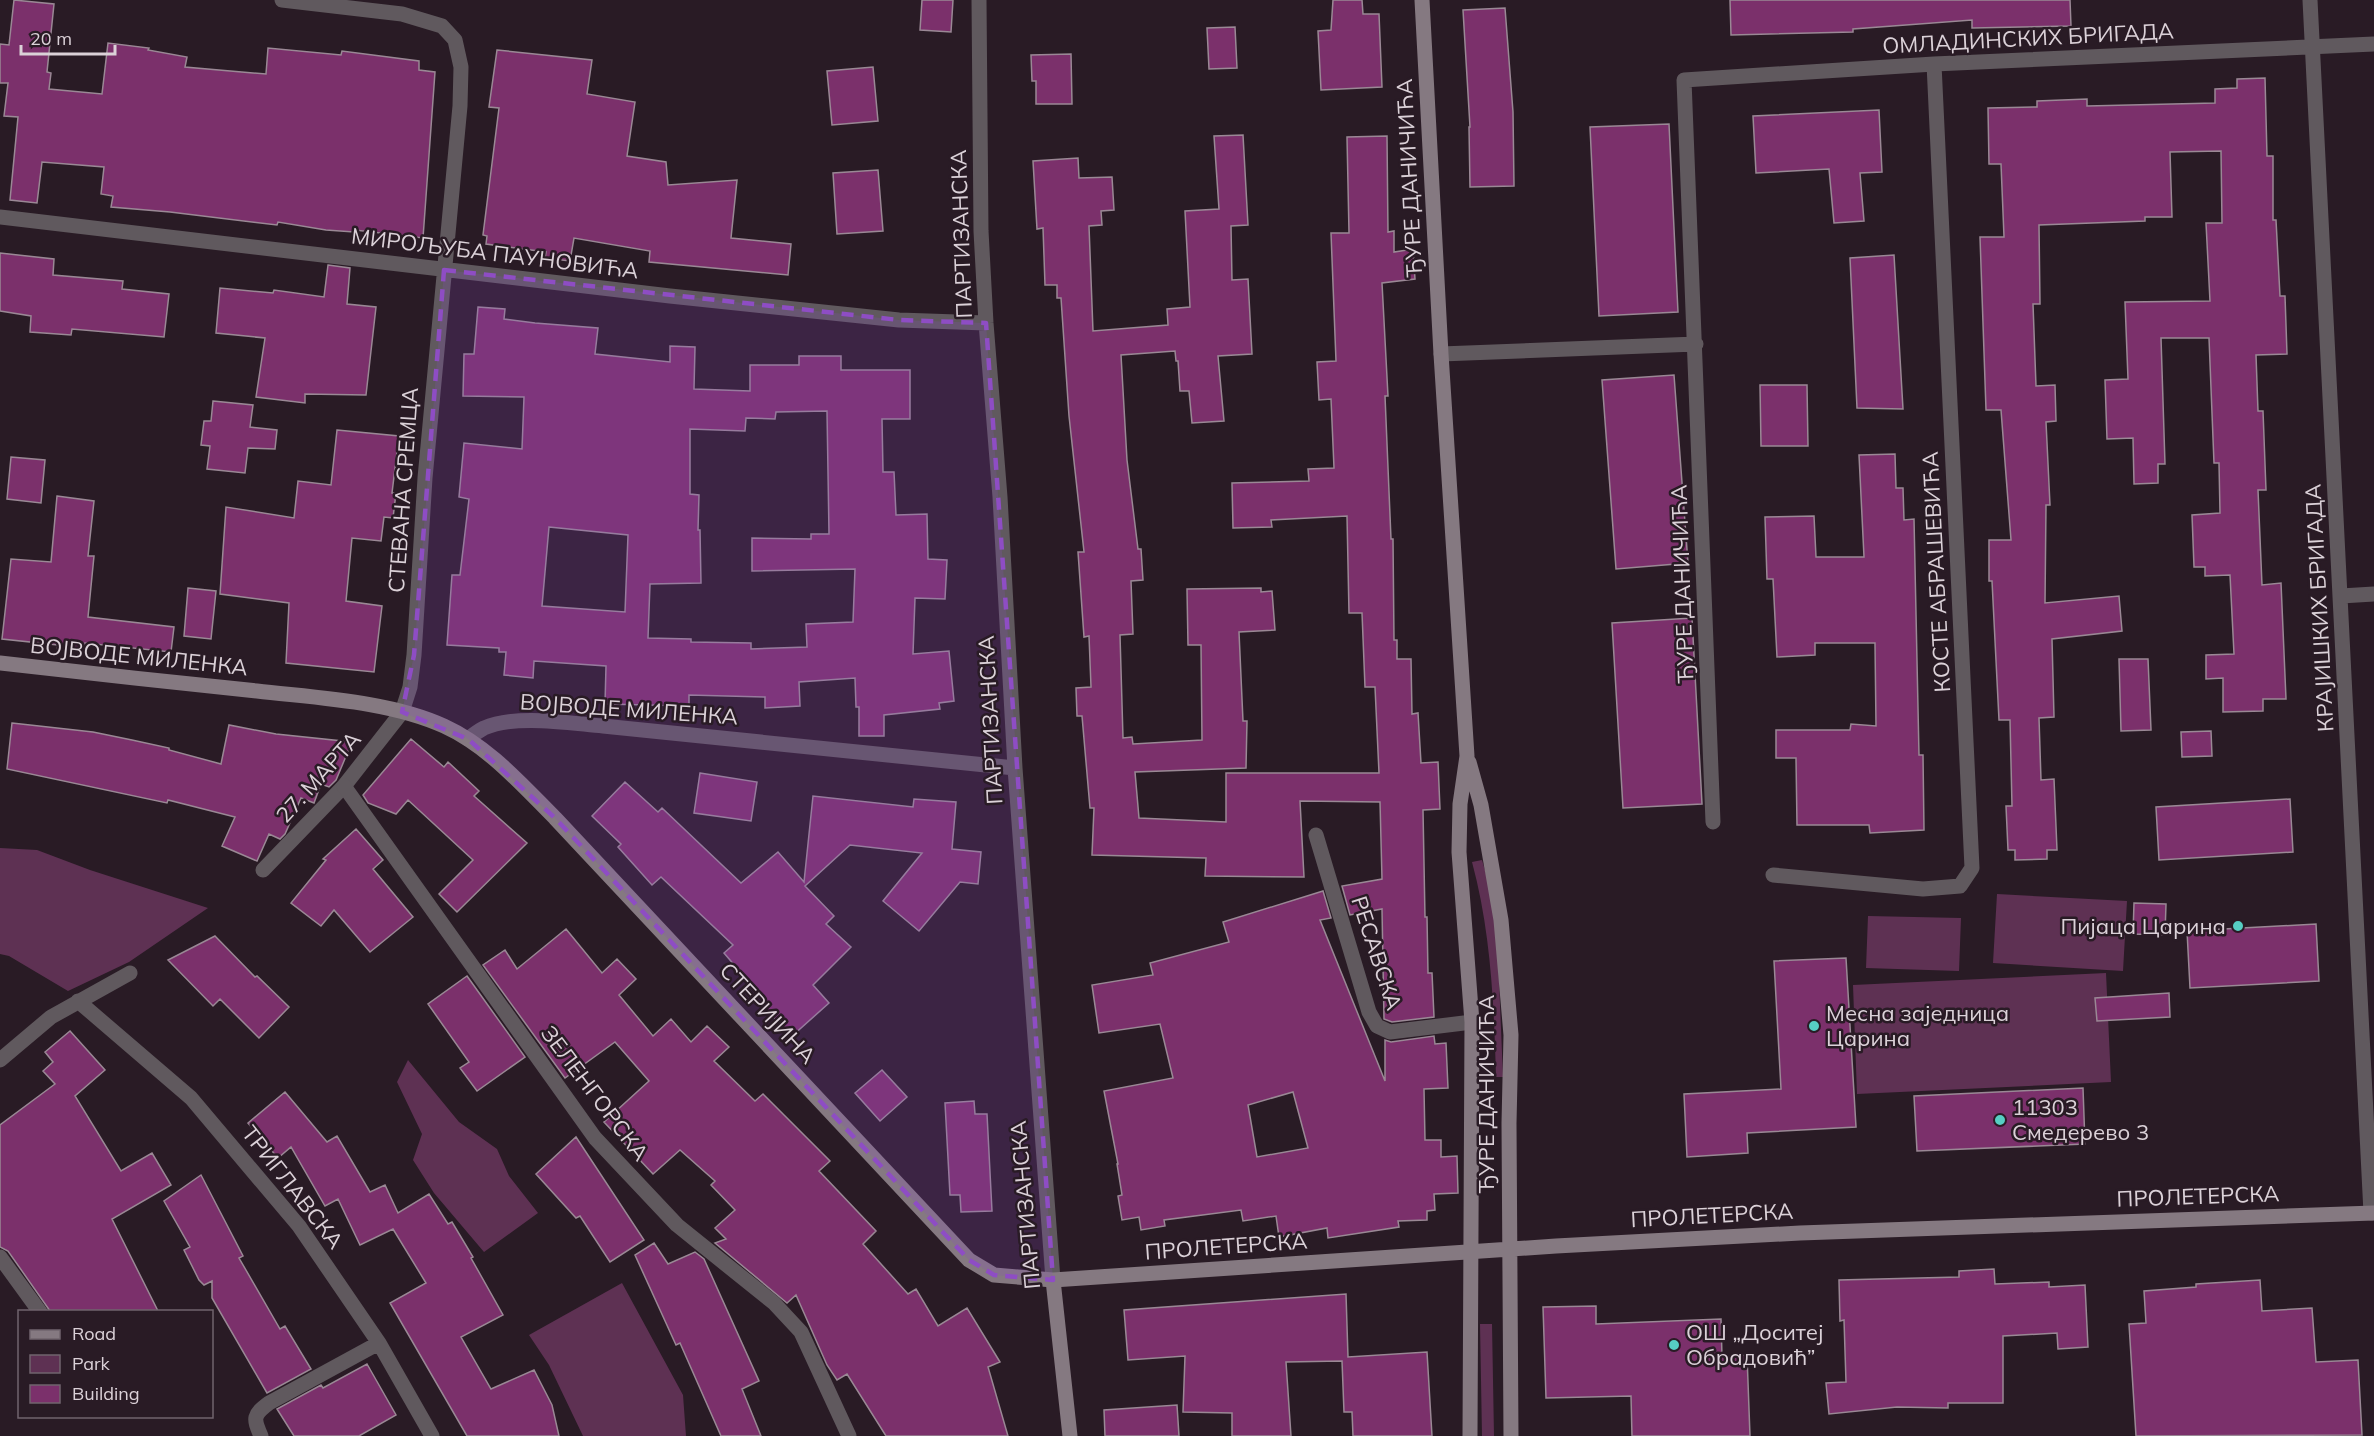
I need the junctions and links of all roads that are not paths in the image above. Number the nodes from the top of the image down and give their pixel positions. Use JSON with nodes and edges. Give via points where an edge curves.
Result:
{"nodes":[{"id":1,"x":282,"y":0,"type":"edge"},
{"id":2,"x":979,"y":0,"type":"edge"},
{"id":3,"x":1422,"y":0,"type":"edge"},
{"id":4,"x":2310,"y":0,"type":"edge"},
{"id":5,"x":2374,"y":44,"type":"edge"},
{"id":6,"x":2311,"y":47,"type":"junction"},
{"id":7,"x":1934,"y":64,"type":"junction"},
{"id":8,"x":1684,"y":80,"type":"joint"},
{"id":9,"x":0,"y":217,"type":"edge"},
{"id":10,"x":444,"y":270,"type":"junction"},
{"id":11,"x":986,"y":323,"type":"junction"},
{"id":12,"x":1696,"y":344,"type":"junction"},
{"id":13,"x":1441,"y":354,"type":"junction"},
{"id":14,"x":2374,"y":594,"type":"edge"},
{"id":15,"x":2341,"y":596,"type":"junction"},
{"id":16,"x":0,"y":663,"type":"edge"},
{"id":17,"x":402,"y":712,"type":"junction"},
{"id":18,"x":468,"y":739,"type":"junction"},
{"id":19,"x":1467,"y":756,"type":"junction"},
{"id":20,"x":1015,"y":768,"type":"junction"},
{"id":21,"x":344,"y":786,"type":"junction"},
{"id":22,"x":1713,"y":822,"type":"dead end"},
{"id":23,"x":1316,"y":835,"type":"dead end"},
{"id":24,"x":263,"y":870,"type":"dead end"},
{"id":25,"x":1773,"y":875,"type":"dead end"},
{"id":26,"x":130,"y":973,"type":"dead end"},
{"id":27,"x":78,"y":1001,"type":"junction"},
{"id":28,"x":1472,"y":1022,"type":"junction"},
{"id":29,"x":0,"y":1060,"type":"edge"},
{"id":30,"x":2372,"y":1213,"type":"edge"},
{"id":31,"x":1509,"y":1250,"type":"junction"},
{"id":32,"x":1470,"y":1252,"type":"junction"},
{"id":33,"x":0,"y":1257,"type":"edge"},
{"id":34,"x":1053,"y":1280,"type":"junction"},
{"id":35,"x":39,"y":1310,"type":"edge"},
{"id":36,"x":379,"y":1343,"type":"junction"},
{"id":37,"x":261,"y":1436,"type":"edge"},
{"id":38,"x":432,"y":1436,"type":"edge"},
{"id":39,"x":849,"y":1436,"type":"edge"},
{"id":40,"x":1070,"y":1436,"type":"edge"},
{"id":41,"x":1470,"y":1436,"type":"edge"},
{"id":42,"x":1510,"y":1436,"type":"edge"}],
"edges":[{"from":1,"to":10,"type":"street","name":"СТЕВАНА СРЕМЦА","via":[[402,14],[442,26],[455,40],[461,67],[460,106]]},
{"from":2,"to":11,"type":"street","name":"ПАРТИЗАНСКА","via":[[981,231]]},
{"from":3,"to":13,"type":"street","name":"ЂУРЕ ДАНИЧИЋА"},
{"from":4,"to":6,"type":"street","name":"КРАЈИШКИХ БРИГАДА"},
{"from":5,"to":6,"type":"street","name":"ОМЛАДИНСКИХ БРИГАДА"},
{"from":6,"to":7,"type":"street","name":"ОМЛАДИНСКИХ БРИГАДА"},
{"from":6,"to":15,"type":"street","name":"КРАЈИШКИХ БРИГАДА"},
{"from":7,"to":8,"type":"street","name":"ОМЛАДИНСКИХ БРИГАДА"},
{"from":7,"to":25,"type":"street","name":"КОСТЕ АБРАШЕВИЋА","via":[[1972,868],[1960,886],[1945,889]]},
{"from":8,"to":12,"type":"street","name":"ЂУРЕ ДАНИЧИЋА"},
{"from":9,"to":10,"type":"street","name":"МИРОЉУБА ПАУНОВИЋА"},
{"from":10,"to":11,"type":"street","name":"МИРОЉУБА ПАУНОВИЋА","via":[[899,320]]},
{"from":10,"to":17,"type":"street","name":"СТЕВАНА СРЕМЦА","via":[[414,655]]},
{"from":11,"to":20,"type":"street","name":"ПАРТИЗАНСКА"},
{"from":12,"to":13,"type":"street"},
{"from":12,"to":22,"type":"street","name":"ЂУРЕ ДАНИЧИЋА"},
{"from":13,"to":19,"type":"street","name":"ЂУРЕ ДАНИЧИЋА"},
{"from":14,"to":15,"type":"street"},
{"from":15,"to":30,"type":"street","name":"КРАЈИШКИХ БРИГАДА"},
{"from":16,"to":17,"type":"street","name":"ВОЈВОДЕ МИЛЕНКА","via":[[327,699]]},
{"from":17,"to":18,"type":"street","name":"ВОЈВОДЕ МИЛЕНКА","via":[[442,725]]},
{"from":17,"to":21,"type":"street","name":"27. МАРТА"},
{"from":18,"to":20,"type":"street","name":"ВОЈВОДЕ МИЛЕНКА","via":[[500,724],[536,721]]},
{"from":18,"to":34,"type":"street","name":"СТЕРИЈИНА","via":[[555,818],[969,1260],[994,1275]]},
{"from":19,"to":28,"type":"street","name":"ЂУРЕ ДАНИЧИЋА","via":[[1459,852]]},
{"from":19,"to":31,"type":"street","name":"ЂУРЕ ДАНИЧИЋА","via":[[1483,817],[1501,920],[1509,996]]},
{"from":20,"to":34,"type":"street","name":"ПАРТИЗАНСКА"},
{"from":21,"to":24,"type":"street","name":"27. МАРТА"},
{"from":21,"to":39,"type":"street","name":"ЗЕЛЕНГОРСКА","via":[[595,1138],[677,1225],[774,1303],[801,1332]]},
{"from":23,"to":28,"type":"street","name":"РЕСАВСКА","via":[[1369,1012],[1377,1026],[1390,1032]]},
{"from":26,"to":27,"type":"street"},
{"from":27,"to":29,"type":"street","via":[[51,1017]]},
{"from":27,"to":36,"type":"street","name":"ТРИГЛАВСКА","via":[[198,1106],[299,1226]]},
{"from":28,"to":32,"type":"street","name":"ЂУРЕ ДАНИЧИЋА"},
{"from":30,"to":31,"type":"street","name":"ПРОЛЕТЕРСКА","via":[[1800,1233]]},
{"from":31,"to":32,"type":"street","name":"ПРОЛЕТЕРСКА"},
{"from":31,"to":42,"type":"street","name":"ЂУРЕ ДАНИЧИЋА"},
{"from":32,"to":34,"type":"street","name":"ПРОЛЕТЕРСКА"},
{"from":32,"to":41,"type":"street","name":"ЂУРЕ ДАНИЧИЋА"},
{"from":33,"to":35,"type":"street"},
{"from":34,"to":40,"type":"street","name":"ПАРТИЗАНСКА"},
{"from":36,"to":37,"type":"street","via":[[257,1412]]},
{"from":36,"to":38,"type":"street","name":"ТРИГЛАВСКА"}]}
